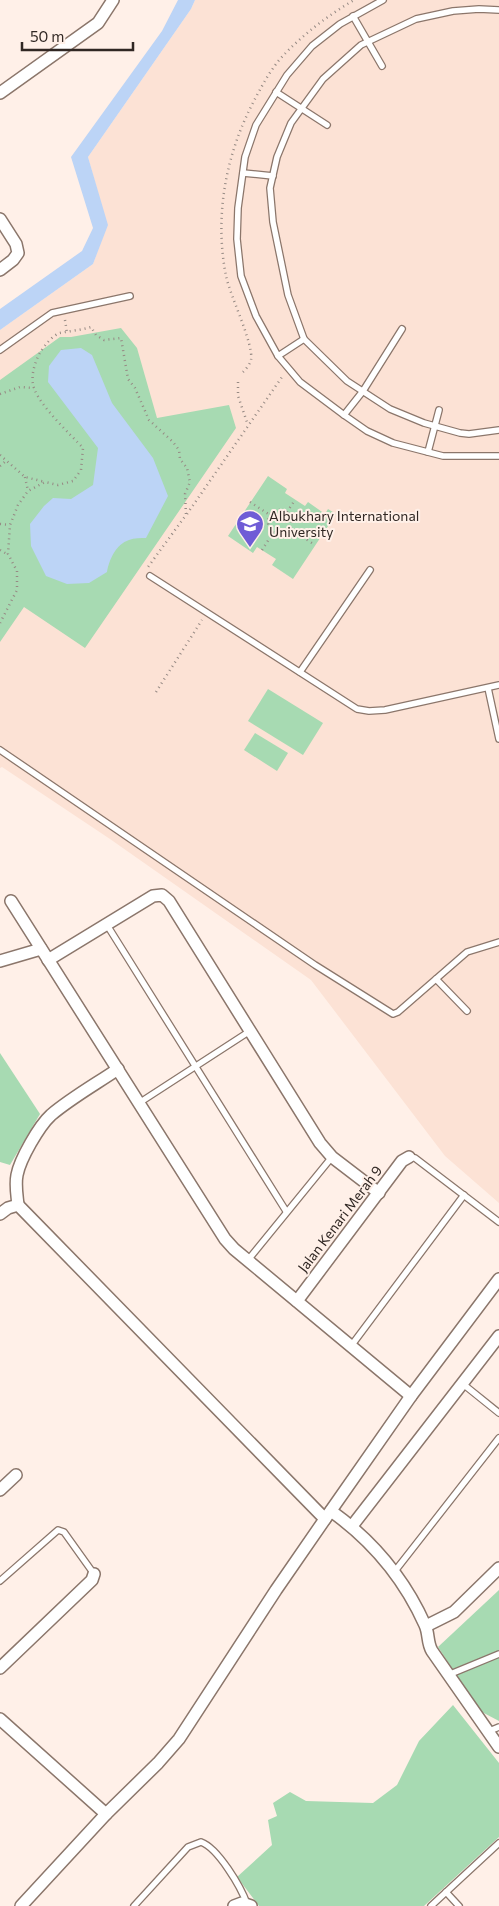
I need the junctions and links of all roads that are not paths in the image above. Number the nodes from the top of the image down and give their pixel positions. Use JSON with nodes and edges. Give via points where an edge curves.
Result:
{"nodes":[{"id":1,"x":113,"y":0,"type":"edge"},
{"id":2,"x":383,"y":0,"type":"edge"},
{"id":3,"x":499,"y":10,"type":"edge"},
{"id":4,"x":353,"y":16,"type":"junction"},
{"id":5,"x":368,"y":41,"type":"junction"},
{"id":6,"x":382,"y":66,"type":"dead end"},
{"id":7,"x":276,"y":92,"type":"junction"},
{"id":8,"x":0,"y":93,"type":"edge"},
{"id":9,"x":302,"y":108,"type":"junction"},
{"id":10,"x":327,"y":125,"type":"dead end"},
{"id":11,"x":243,"y":173,"type":"junction"},
{"id":12,"x":273,"y":176,"type":"junction"},
{"id":13,"x":0,"y":219,"type":"edge"},
{"id":14,"x":0,"y":270,"type":"edge"},
{"id":15,"x":130,"y":296,"type":"dead end"},
{"id":16,"x":402,"y":329,"type":"dead end"},
{"id":17,"x":304,"y":339,"type":"junction"},
{"id":18,"x":0,"y":350,"type":"edge"},
{"id":19,"x":278,"y":356,"type":"junction"},
{"id":20,"x":363,"y":391,"type":"junction"},
{"id":21,"x":439,"y":410,"type":"dead end"},
{"id":22,"x":344,"y":416,"type":"junction"},
{"id":23,"x":434,"y":425,"type":"junction"},
{"id":24,"x":499,"y":430,"type":"edge"},
{"id":25,"x":428,"y":452,"type":"junction"},
{"id":26,"x":499,"y":456,"type":"edge"},
{"id":27,"x":370,"y":570,"type":"dead end"},
{"id":28,"x":150,"y":576,"type":"road end"},
{"id":29,"x":300,"y":672,"type":"junction"},
{"id":30,"x":499,"y":685,"type":"edge"},
{"id":31,"x":488,"y":688,"type":"junction"},
{"id":32,"x":499,"y":739,"type":"edge"},
{"id":33,"x":0,"y":750,"type":"edge"},
{"id":34,"x":11,"y":901,"type":"dead end"},
{"id":35,"x":106,"y":924,"type":"junction"},
{"id":36,"x":499,"y":942,"type":"edge"},
{"id":37,"x":41,"y":949,"type":"junction"},
{"id":38,"x":48,"y":960,"type":"junction"},
{"id":39,"x":0,"y":961,"type":"edge"},
{"id":40,"x":436,"y":979,"type":"junction"},
{"id":41,"x":467,"y":1011,"type":"dead end"},
{"id":42,"x":250,"y":1031,"type":"junction"},
{"id":43,"x":196,"y":1067,"type":"junction"},
{"id":44,"x":118,"y":1069,"type":"junction"},
{"id":45,"x":139,"y":1103,"type":"junction"},
{"id":46,"x":332,"y":1157,"type":"junction"},
{"id":47,"x":409,"y":1157,"type":"joint"},
{"id":48,"x":379,"y":1193,"type":"junction"},
{"id":49,"x":464,"y":1196,"type":"junction"},
{"id":50,"x":18,"y":1205,"type":"junction"},
{"id":51,"x":286,"y":1211,"type":"junction"},
{"id":52,"x":0,"y":1214,"type":"edge"},
{"id":53,"x":499,"y":1222,"type":"edge"},
{"id":54,"x":248,"y":1260,"type":"junction"},
{"id":55,"x":499,"y":1279,"type":"edge"},
{"id":56,"x":297,"y":1301,"type":"junction"},
{"id":57,"x":499,"y":1336,"type":"edge"},
{"id":58,"x":351,"y":1346,"type":"junction"},
{"id":59,"x":463,"y":1384,"type":"junction"},
{"id":60,"x":412,"y":1396,"type":"junction"},
{"id":61,"x":499,"y":1413,"type":"edge"},
{"id":62,"x":499,"y":1438,"type":"edge"},
{"id":63,"x":16,"y":1475,"type":"dead end"},
{"id":64,"x":0,"y":1490,"type":"edge"},
{"id":65,"x":328,"y":1515,"type":"junction"},
{"id":66,"x":352,"y":1526,"type":"junction"},
{"id":67,"x":499,"y":1568,"type":"edge"},
{"id":68,"x":395,"y":1571,"type":"junction"},
{"id":69,"x":94,"y":1574,"type":"joint"},
{"id":70,"x":0,"y":1581,"type":"edge"},
{"id":71,"x":426,"y":1626,"type":"junction"},
{"id":72,"x":499,"y":1654,"type":"edge"},
{"id":73,"x":1,"y":1665,"type":"edge"},
{"id":74,"x":448,"y":1675,"type":"junction"},
{"id":75,"x":0,"y":1719,"type":"edge"},
{"id":76,"x":499,"y":1727,"type":"edge"},
{"id":77,"x":488,"y":1732,"type":"junction"},
{"id":78,"x":499,"y":1747,"type":"edge"},
{"id":79,"x":106,"y":1814,"type":"junction"},
{"id":80,"x":499,"y":1843,"type":"edge"},
{"id":81,"x":446,"y":1892,"type":"junction"},
{"id":82,"x":249,"y":1905,"type":"edge"},
{"id":83,"x":21,"y":1906,"type":"edge"},
{"id":84,"x":134,"y":1906,"type":"edge"},
{"id":85,"x":234,"y":1906,"type":"edge"},
{"id":86,"x":431,"y":1906,"type":"edge"},
{"id":87,"x":459,"y":1906,"type":"edge"}],
"edges":[{"from":1,"to":8,"type":"street","via":[[98,23]]},
{"from":2,"to":4,"type":"lane"},
{"from":3,"to":5,"type":"lane","via":[[453,11],[416,19]]},
{"from":4,"to":5,"type":"lane"},
{"from":4,"to":7,"type":"lane","via":[[312,46]]},
{"from":5,"to":6,"type":"lane"},
{"from":5,"to":9,"type":"lane","via":[[323,78]]},
{"from":7,"to":9,"type":"lane"},
{"from":7,"to":11,"type":"lane","via":[[256,125]]},
{"from":9,"to":10,"type":"lane"},
{"from":9,"to":12,"type":"lane","via":[[287,132]]},
{"from":11,"to":12,"type":"lane"},
{"from":11,"to":19,"type":"lane","via":[[237,239],[241,276],[256,316]]},
{"from":12,"to":17,"type":"lane","via":[[270,188],[272,222],[288,295]]},
{"from":13,"to":14,"type":"street","via":[[18,252]]},
{"from":15,"to":18,"type":"lane","via":[[52,313]]},
{"from":16,"to":20,"type":"lane"},
{"from":17,"to":19,"type":"lane"},
{"from":17,"to":20,"type":"lane","via":[[347,381]]},
{"from":19,"to":22,"type":"lane","via":[[300,382]]},
{"from":20,"to":22,"type":"lane"},
{"from":20,"to":23,"type":"lane","via":[[390,409]]},
{"from":21,"to":23,"type":"lane"},
{"from":22,"to":25,"type":"lane","via":[[393,443]]},
{"from":23,"to":24,"type":"lane","via":[[469,434]]},
{"from":23,"to":25,"type":"lane"},
{"from":25,"to":26,"type":"lane","via":[[443,456]]},
{"from":27,"to":29,"type":"lane"},
{"from":28,"to":29,"type":"lane"},
{"from":29,"to":31,"type":"lane","via":[[357,709],[369,711]]},
{"from":30,"to":31,"type":"lane"},
{"from":31,"to":32,"type":"lane"},
{"from":33,"to":40,"type":"lane","via":[[389,1012],[398,1012]]},
{"from":34,"to":37,"type":"street"},
{"from":35,"to":38,"type":"street"},
{"from":35,"to":42,"type":"street","via":[[153,896],[162,895]]},
{"from":35,"to":43,"type":"lane"},
{"from":36,"to":40,"type":"lane","via":[[467,952]]},
{"from":37,"to":38,"type":"street"},
{"from":37,"to":39,"type":"street"},
{"from":38,"to":44,"type":"street"},
{"from":40,"to":41,"type":"lane"},
{"from":42,"to":43,"type":"lane"},
{"from":42,"to":46,"type":"street"},
{"from":43,"to":45,"type":"lane"},
{"from":43,"to":51,"type":"lane"},
{"from":44,"to":45,"type":"street"},
{"from":44,"to":50,"type":"street","via":[[50,1116],[40,1128],[17,1174]]},
{"from":45,"to":54,"type":"street","via":[[225,1238]]},
{"from":46,"to":48,"type":"street"},
{"from":46,"to":51,"type":"lane"},
{"from":47,"to":48,"type":"street","name":"Jalan Kenari Merah 9","via":[[402,1161]]},
{"from":47,"to":49,"type":"lane","via":[[415,1158]]},
{"from":48,"to":56,"type":"street","name":"Jalan Kenari Merah 9"},
{"from":49,"to":53,"type":"lane"},
{"from":49,"to":58,"type":"lane"},
{"from":50,"to":52,"type":"street"},
{"from":50,"to":65,"type":"street"},
{"from":51,"to":54,"type":"lane"},
{"from":54,"to":56,"type":"street"},
{"from":55,"to":60,"type":"street"},
{"from":56,"to":58,"type":"street"},
{"from":57,"to":59,"type":"street"},
{"from":58,"to":60,"type":"street"},
{"from":59,"to":61,"type":"lane"},
{"from":59,"to":66,"type":"street"},
{"from":60,"to":65,"type":"street"},
{"from":62,"to":68,"type":"lane"},
{"from":63,"to":64,"type":"street"},
{"from":65,"to":66,"type":"street"},
{"from":65,"to":79,"type":"street","via":[[179,1739]]},
{"from":66,"to":68,"type":"street"},
{"from":67,"to":71,"type":"street","via":[[454,1612]]},
{"from":68,"to":71,"type":"street"},
{"from":69,"to":70,"type":"lane","via":[[64,1532],[58,1530]]},
{"from":69,"to":73,"type":"street","via":[[92,1580]]},
{"from":71,"to":74,"type":"street","via":[[429,1645]]},
{"from":72,"to":74,"type":"lane"},
{"from":74,"to":77,"type":"street"},
{"from":75,"to":79,"type":"street"},
{"from":76,"to":77,"type":"lane"},
{"from":77,"to":78,"type":"street"},
{"from":79,"to":83,"type":"street"},
{"from":80,"to":81,"type":"lane"},
{"from":81,"to":86,"type":"lane"},
{"from":81,"to":87,"type":"lane"},
{"from":82,"to":84,"type":"lane","via":[[212,1849],[200,1842],[188,1847]]},
{"from":82,"to":85,"type":"street"}]}
